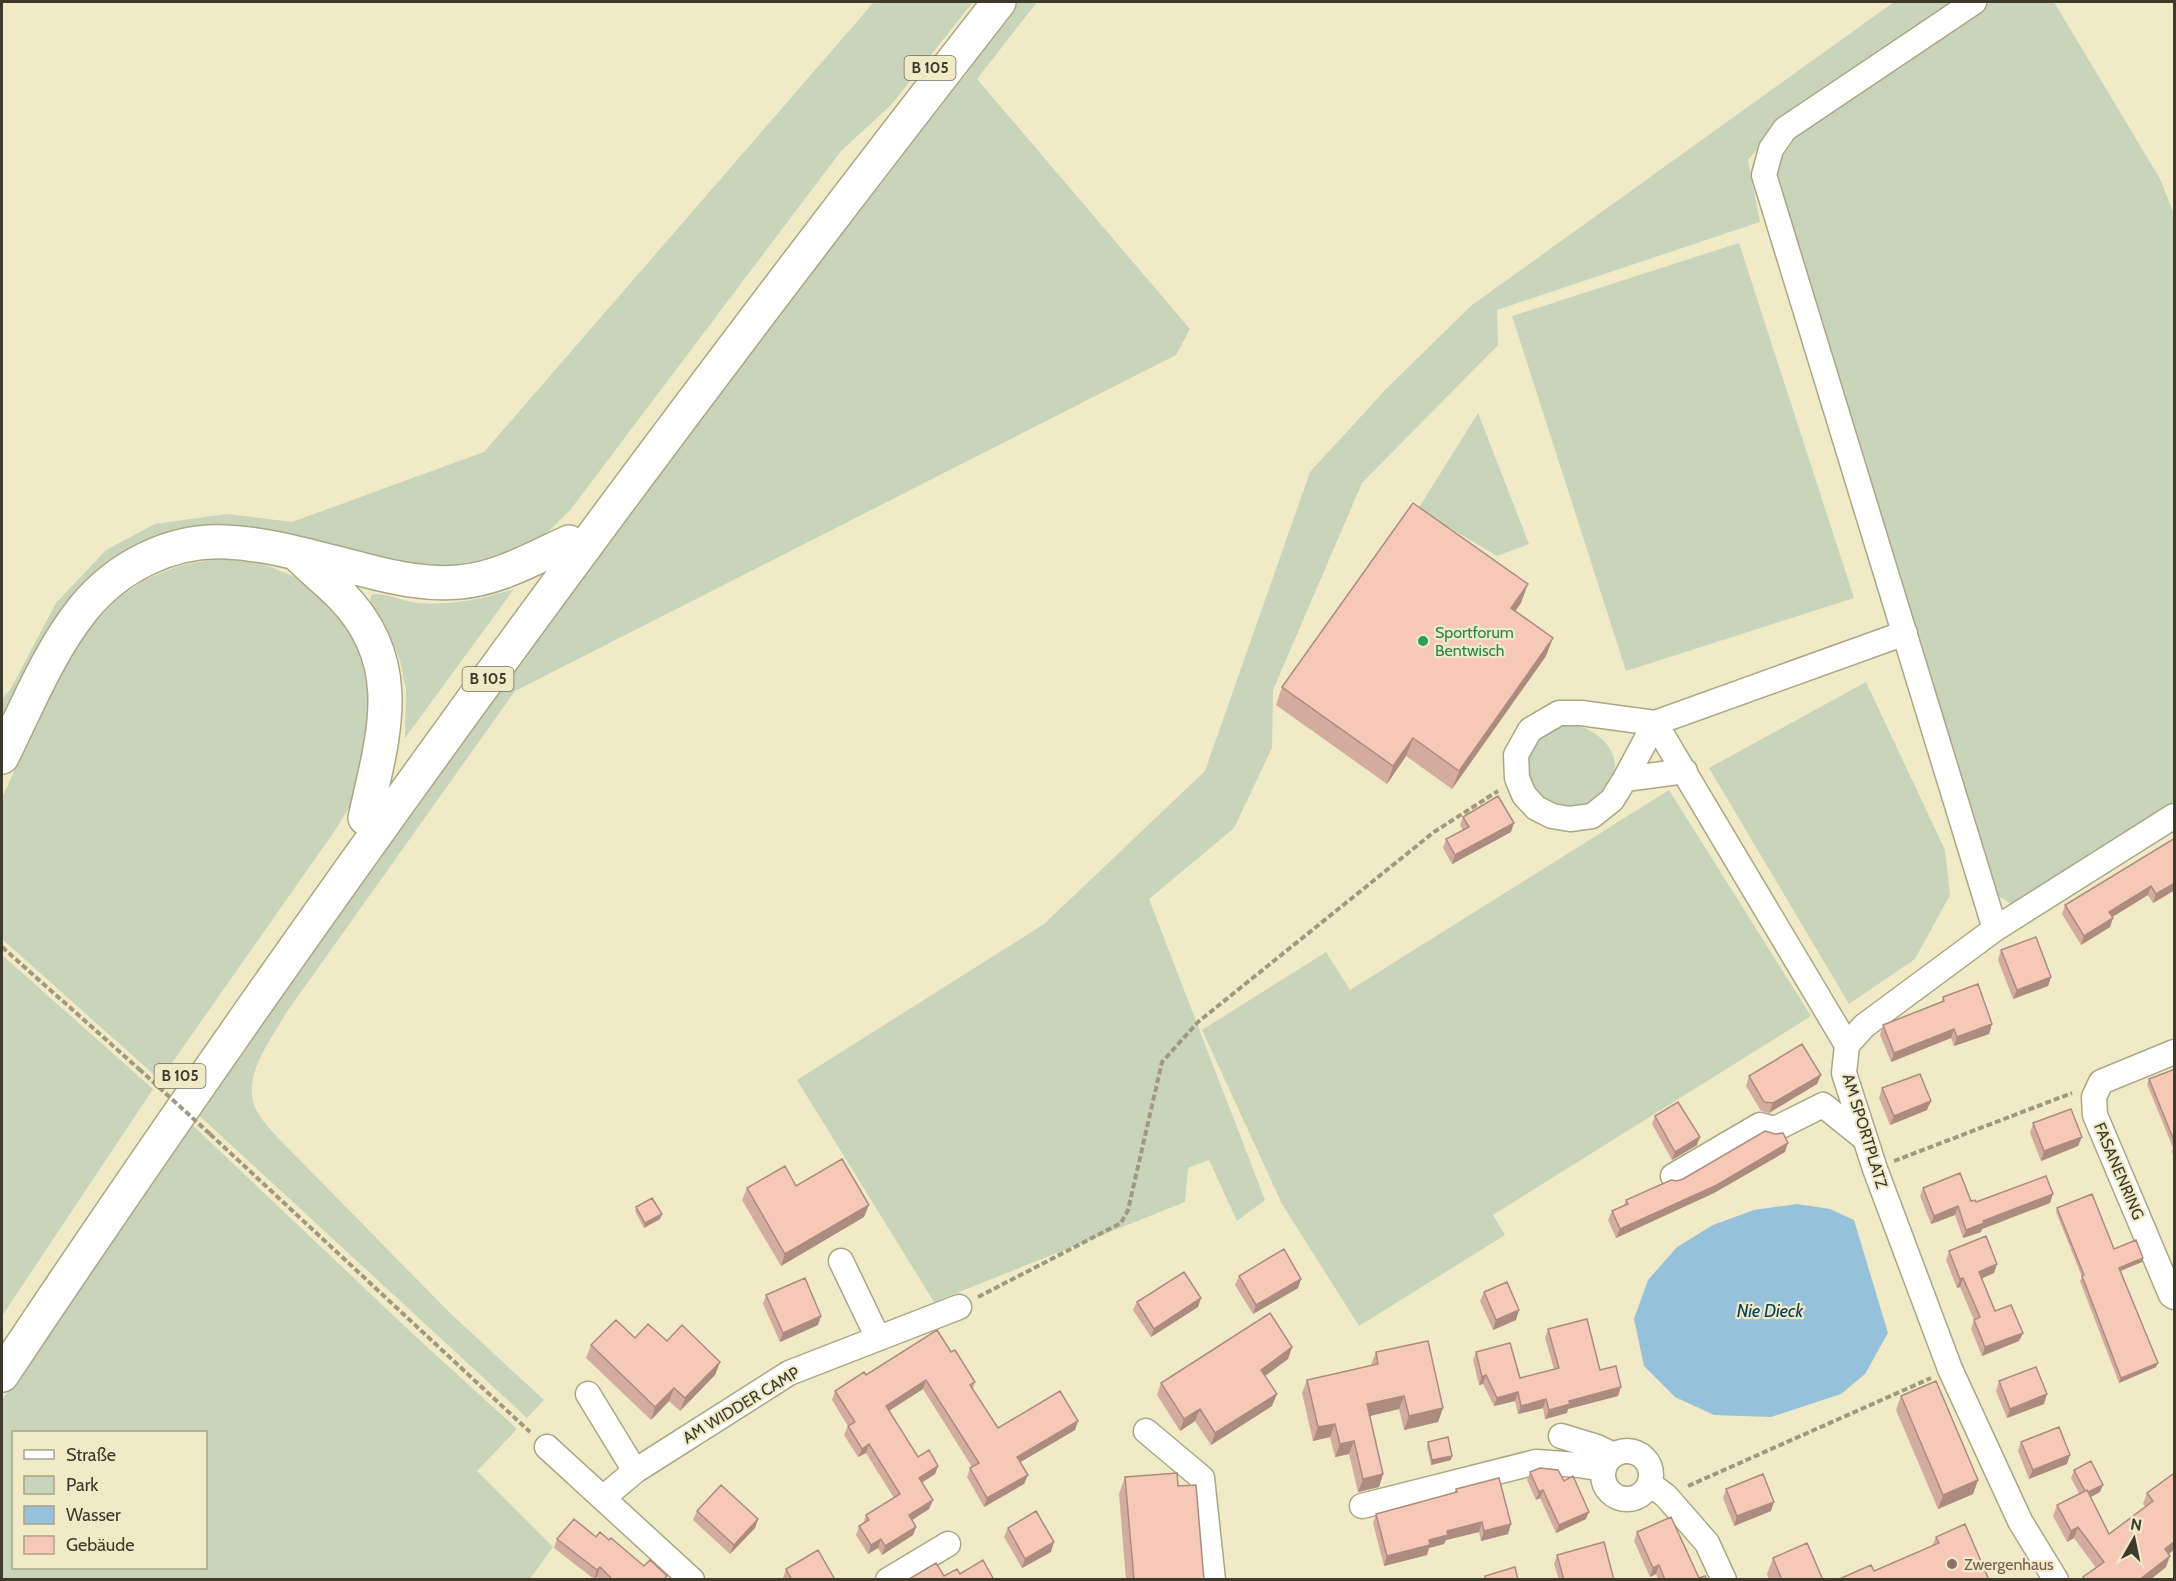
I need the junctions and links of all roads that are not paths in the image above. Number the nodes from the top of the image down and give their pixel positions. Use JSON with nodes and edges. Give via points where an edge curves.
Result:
{"nodes":[{"id":1,"x":982,"y":2,"type":"edge"},
{"id":2,"x":999,"y":2,"type":"edge"},
{"id":3,"x":1974,"y":2,"type":"edge"},
{"id":4,"x":569,"y":542,"type":"junction"},
{"id":5,"x":297,"y":554,"type":"junction"},
{"id":6,"x":1905,"y":633,"type":"junction"},
{"id":7,"x":1655,"y":723,"type":"junction"},
{"id":8,"x":2,"y":757,"type":"edge"},
{"id":9,"x":1685,"y":771,"type":"junction"},
{"id":10,"x":1625,"y":779,"type":"junction"},
{"id":11,"x":2175,"y":816,"type":"edge"},
{"id":12,"x":365,"y":818,"type":"junction"},
{"id":13,"x":1995,"y":929,"type":"junction"},
{"id":14,"x":1847,"y":1045,"type":"junction"},
{"id":15,"x":2175,"y":1052,"type":"edge"},
{"id":16,"x":1864,"y":1138,"type":"junction"},
{"id":17,"x":1673,"y":1176,"type":"dead end"},
{"id":18,"x":841,"y":1261,"type":"dead end"},
{"id":19,"x":2175,"y":1297,"type":"edge"},
{"id":20,"x":959,"y":1307,"type":"road end"},
{"id":21,"x":878,"y":1338,"type":"junction"},
{"id":22,"x":2,"y":1339,"type":"edge"},
{"id":23,"x":2,"y":1375,"type":"edge"},
{"id":24,"x":588,"y":1394,"type":"dead end"},
{"id":25,"x":1146,"y":1431,"type":"dead end"},
{"id":26,"x":1561,"y":1436,"type":"dead end"},
{"id":27,"x":547,"y":1447,"type":"road end"},
{"id":28,"x":1609,"y":1462,"type":"junction"},
{"id":29,"x":635,"y":1471,"type":"junction"},
{"id":30,"x":1658,"y":1490,"type":"junction"},
{"id":31,"x":603,"y":1498,"type":"junction"},
{"id":32,"x":1362,"y":1506,"type":"dead end"},
{"id":33,"x":948,"y":1544,"type":"dead end"},
{"id":34,"x":692,"y":1580,"type":"edge"},
{"id":35,"x":888,"y":1580,"type":"edge"},
{"id":36,"x":1213,"y":1580,"type":"edge"},
{"id":37,"x":1724,"y":1580,"type":"edge"},
{"id":38,"x":2056,"y":1580,"type":"edge"}],
"edges":[{"from":1,"to":4,"type":"highway","number":"B 105","via":[[816,212]]},
{"from":2,"to":23,"type":"highway","number":"B 105","via":[[603,522],[354,863]]},
{"from":3,"to":6,"type":"street","via":[[1785,129],[1771,149],[1764,175]]},
{"from":4,"to":5,"type":"highway","via":[[497,575],[458,582],[408,581]]},
{"from":4,"to":12,"type":"highway","number":"B 105"},
{"from":5,"to":8,"type":"highway","via":[[213,542],[157,554],[129,567],[104,587],[61,640]]},
{"from":5,"to":12,"type":"highway","via":[[342,595],[368,631],[378,654],[386,705],[384,733]]},
{"from":6,"to":7,"type":"street"},
{"from":6,"to":13,"type":"street"},
{"from":7,"to":9,"type":"street"},
{"from":7,"to":10,"type":"street"},
{"from":7,"to":10,"type":"street","via":[[1559,713],[1530,730],[1516,755],[1517,778],[1524,795],[1536,808],[1552,816],[1592,816],[1612,800]]},
{"from":9,"to":10,"type":"street"},
{"from":9,"to":14,"type":"street"},
{"from":11,"to":13,"type":"street"},
{"from":12,"to":22,"type":"highway","number":"B 105","via":[[176,1081]]},
{"from":13,"to":14,"type":"street","via":[[1864,1026]]},
{"from":14,"to":16,"type":"street","name":"AM SPORTPLATZ","via":[[1844,1073]]},
{"from":15,"to":19,"type":"street","name":"FASANENRING","via":[[2101,1082],[2094,1097],[2095,1115]]},
{"from":16,"to":17,"type":"street","via":[[1822,1105],[1775,1129],[1760,1125]]},
{"from":16,"to":38,"type":"street","name":"AM SPORTPLATZ","via":[[1950,1369],[2020,1521]]},
{"from":18,"to":21,"type":"street"},
{"from":20,"to":21,"type":"street","name":"AM WIDDER CAMP"},
{"from":21,"to":29,"type":"street","name":"AM WIDDER CAMP","via":[[789,1373]]},
{"from":24,"to":29,"type":"street"},
{"from":25,"to":36,"type":"street","via":[[1202,1478]]},
{"from":26,"to":28,"type":"street","via":[[1597,1447]]},
{"from":27,"to":31,"type":"street"},
{"from":28,"to":30,"type":"street","via":[[1623,1452],[1642,1456]]},
{"from":28,"to":30,"type":"street","via":[[1604,1479],[1616,1496],[1625,1499]]},
{"from":28,"to":32,"type":"street","via":[[1536,1462]]},
{"from":29,"to":31,"type":"street","name":"AM WIDDER CAMP"},
{"from":30,"to":37,"type":"street","via":[[1707,1543]]},
{"from":31,"to":34,"type":"street"},
{"from":33,"to":35,"type":"street"}]}
